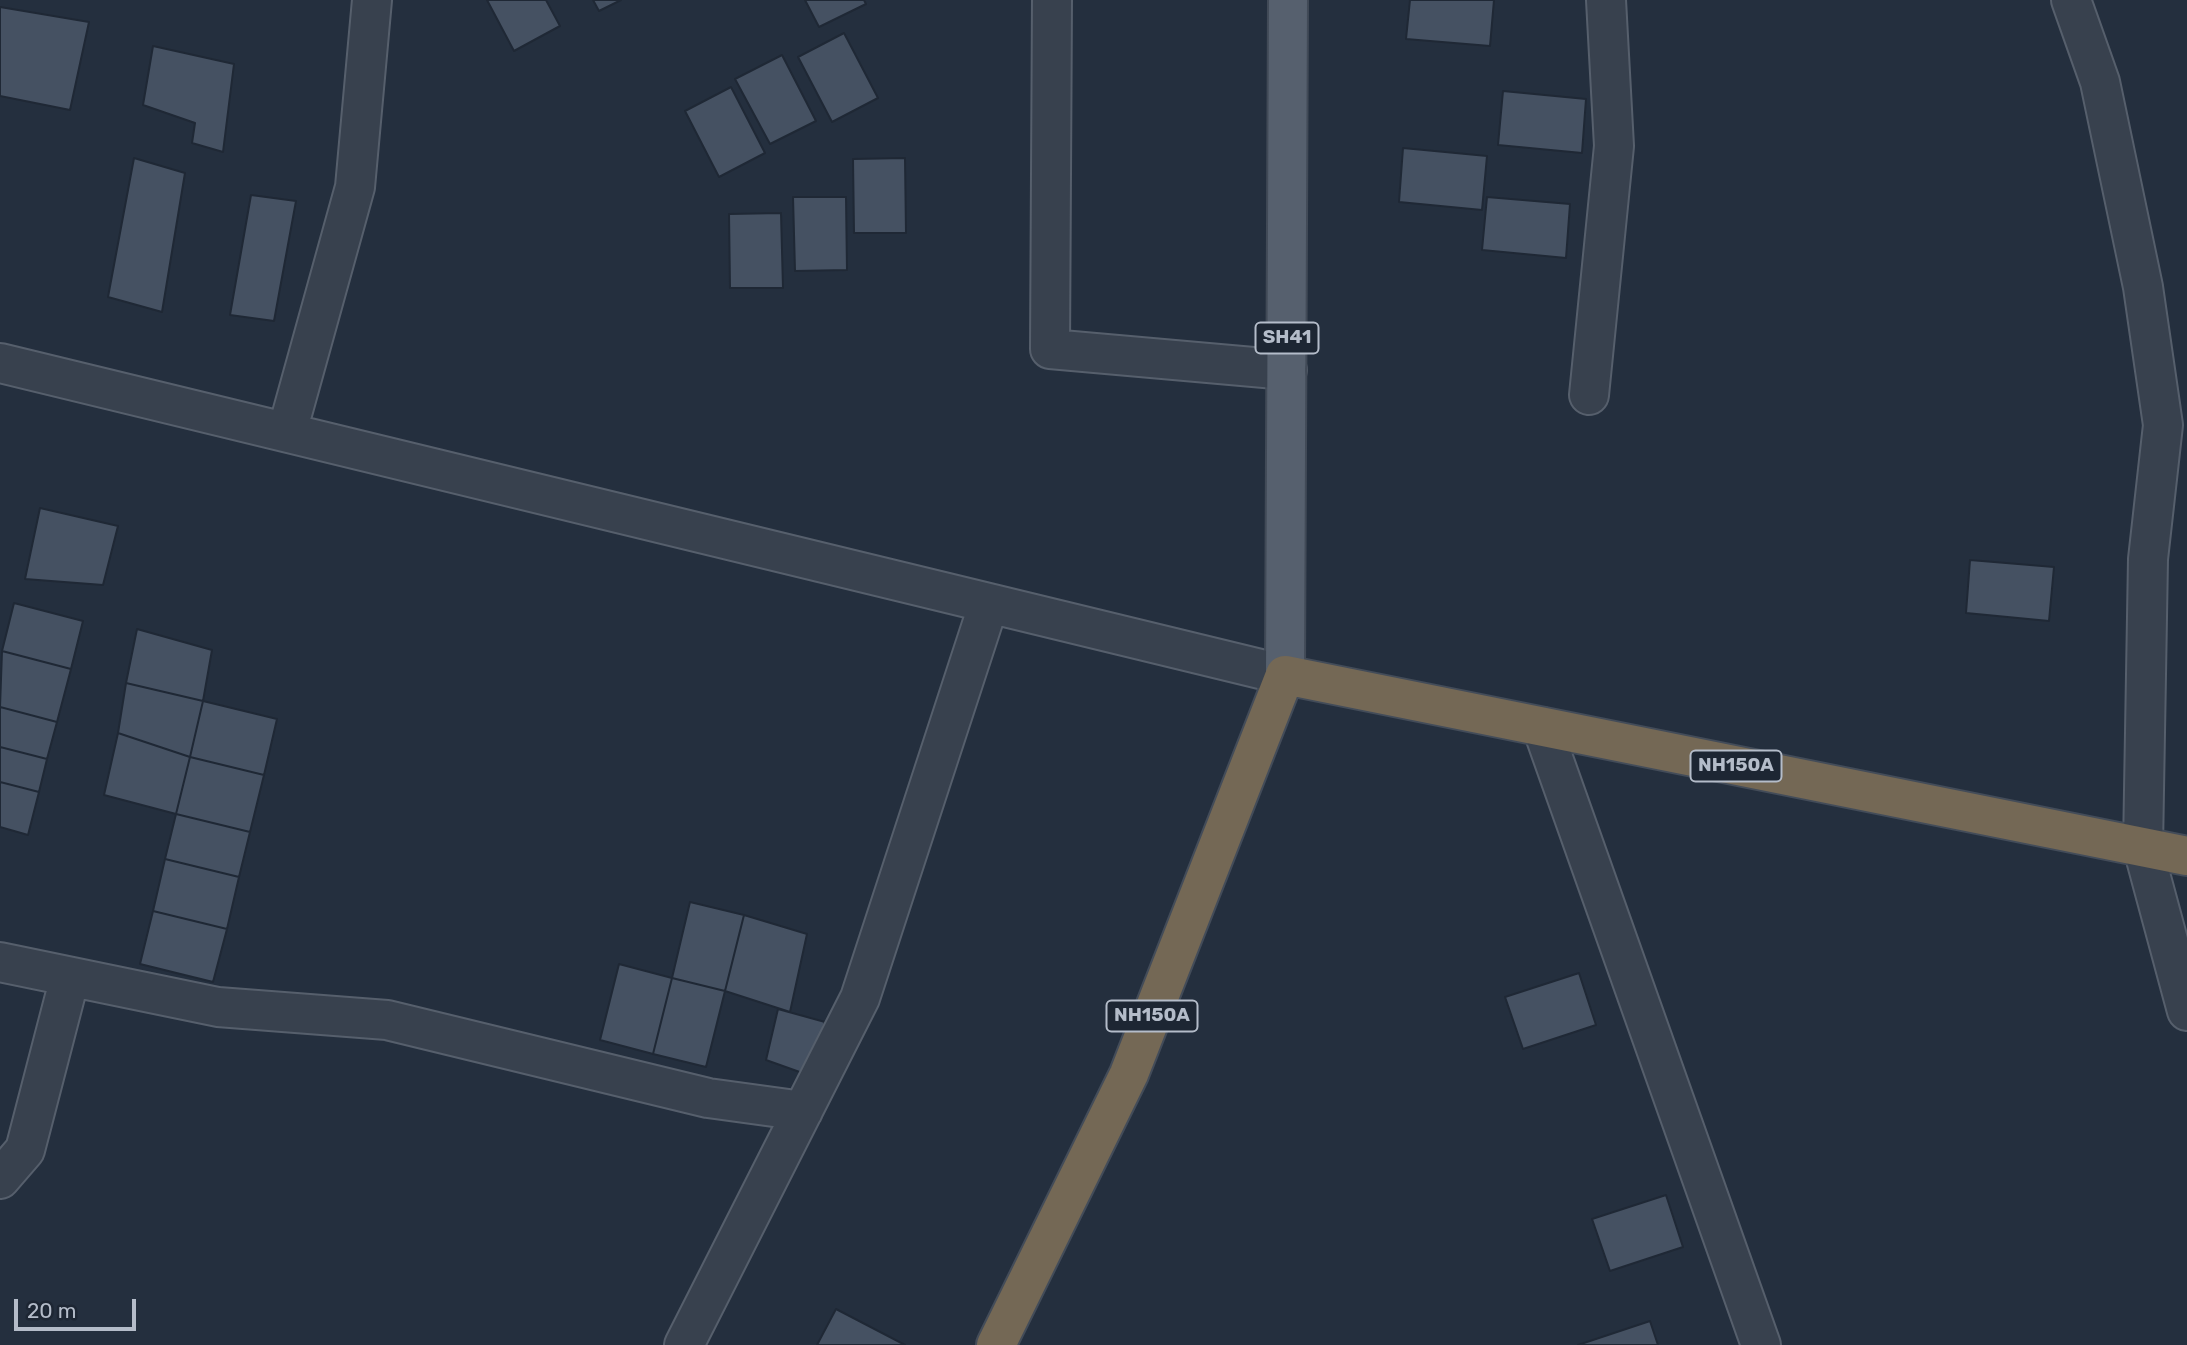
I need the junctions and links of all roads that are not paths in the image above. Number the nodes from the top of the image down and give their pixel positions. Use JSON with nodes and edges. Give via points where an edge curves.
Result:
{"nodes":[{"id":1,"x":372,"y":0,"type":"edge"},
{"id":2,"x":1052,"y":0,"type":"edge"},
{"id":3,"x":1289,"y":0,"type":"edge"},
{"id":4,"x":1606,"y":0,"type":"edge"},
{"id":5,"x":2071,"y":0,"type":"edge"},
{"id":6,"x":0,"y":363,"type":"edge"},
{"id":7,"x":1287,"y":370,"type":"junction"},
{"id":8,"x":1589,"y":395,"type":"dead end"},
{"id":9,"x":286,"y":432,"type":"junction"},
{"id":10,"x":989,"y":603,"type":"junction"},
{"id":11,"x":1285,"y":675,"type":"junction"},
{"id":12,"x":1542,"y":727,"type":"junction"},
{"id":13,"x":2143,"y":848,"type":"junction"},
{"id":14,"x":2187,"y":856,"type":"edge"},
{"id":15,"x":0,"y":962,"type":"edge"},
{"id":16,"x":69,"y":977,"type":"junction"},
{"id":17,"x":2187,"y":1011,"type":"edge"},
{"id":18,"x":803,"y":1111,"type":"junction"},
{"id":19,"x":0,"y":1179,"type":"edge"},
{"id":20,"x":684,"y":1345,"type":"edge"},
{"id":21,"x":996,"y":1345,"type":"edge"},
{"id":22,"x":1761,"y":1345,"type":"edge"}],
"edges":[{"from":1,"to":9,"type":"street","via":[[355,187]]},
{"from":2,"to":7,"type":"street","via":[[1050,349]]},
{"from":3,"to":7,"type":"main road","number":"SH41"},
{"from":4,"to":8,"type":"street","via":[[1614,146]]},
{"from":5,"to":13,"type":"street","via":[[2100,82],[2143,287],[2163,425],[2148,559]]},
{"from":6,"to":9,"type":"street"},
{"from":7,"to":11,"type":"main road","number":"SH41"},
{"from":9,"to":10,"type":"street"},
{"from":10,"to":11,"type":"street"},
{"from":10,"to":18,"type":"street","via":[[860,998]]},
{"from":11,"to":12,"type":"highway","number":"NH150A"},
{"from":11,"to":21,"type":"highway","number":"NH150A","via":[[1129,1074]]},
{"from":12,"to":13,"type":"highway","number":"NH150A"},
{"from":12,"to":22,"type":"street"},
{"from":13,"to":14,"type":"highway","number":"NH150A"},
{"from":13,"to":17,"type":"street"},
{"from":15,"to":16,"type":"street"},
{"from":16,"to":18,"type":"street","via":[[218,1007],[387,1020],[708,1098]]},
{"from":16,"to":19,"type":"street","via":[[25,1150]]},
{"from":18,"to":20,"type":"street"}]}
